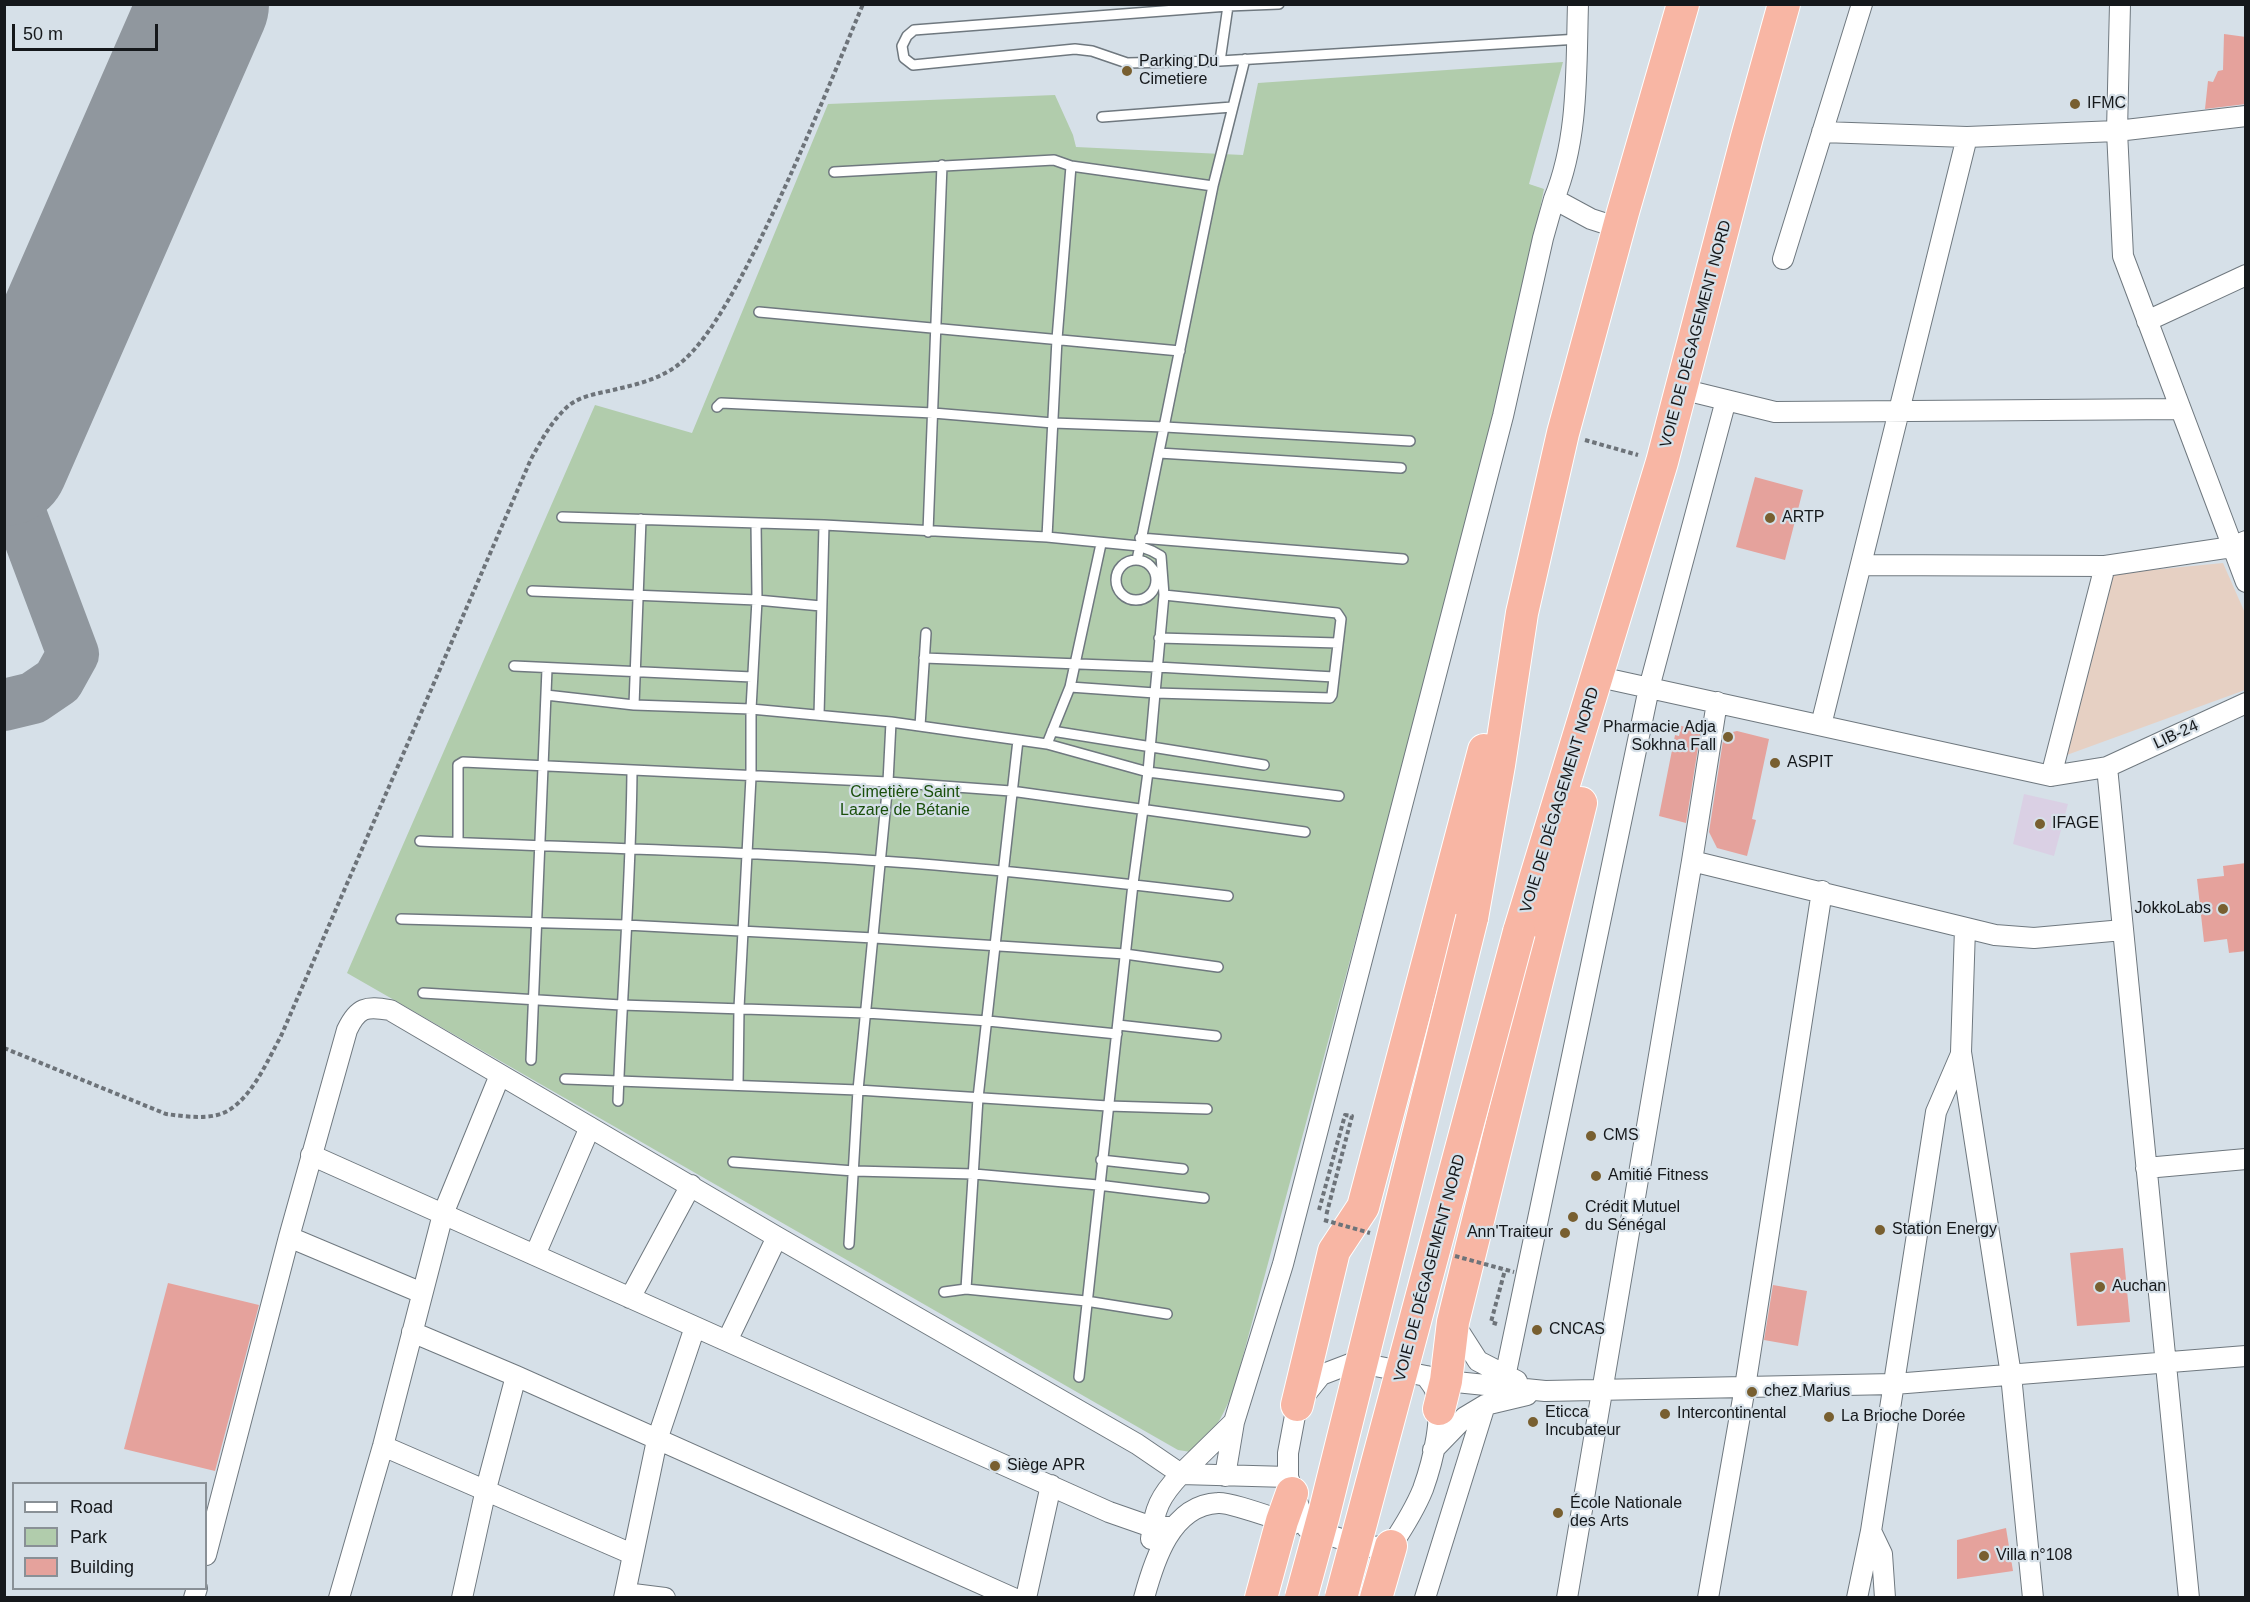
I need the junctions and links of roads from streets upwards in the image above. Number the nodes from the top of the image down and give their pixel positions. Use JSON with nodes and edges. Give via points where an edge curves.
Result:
{"nodes":[{"id":1,"x":1578,"y":4,"type":"edge"},
{"id":2,"x":1683,"y":4,"type":"edge"},
{"id":3,"x":1784,"y":4,"type":"edge"},
{"id":4,"x":1862,"y":4,"type":"edge"},
{"id":5,"x":2120,"y":4,"type":"edge"},
{"id":6,"x":2246,"y":116,"type":"edge"},
{"id":7,"x":2116,"y":131,"type":"junction"},
{"id":8,"x":1822,"y":132,"type":"junction"},
{"id":9,"x":1967,"y":137,"type":"junction"},
{"id":10,"x":1554,"y":199,"type":"junction"},
{"id":11,"x":1619,"y":228,"type":"junction"},
{"id":12,"x":1783,"y":259,"type":"dead end"},
{"id":13,"x":2246,"y":275,"type":"edge"},
{"id":14,"x":2147,"y":321,"type":"junction"},
{"id":15,"x":1681,"y":389,"type":"junction"},
{"id":16,"x":1726,"y":400,"type":"junction"},
{"id":17,"x":2180,"y":409,"type":"junction"},
{"id":18,"x":1900,"y":411,"type":"junction"},
{"id":19,"x":2239,"y":544,"type":"edge"},
{"id":20,"x":1861,"y":565,"type":"junction"},
{"id":21,"x":2105,"y":566,"type":"junction"},
{"id":22,"x":1629,"y":572,"type":"junction"},
{"id":23,"x":2246,"y":582,"type":"edge"},
{"id":24,"x":1522,"y":614,"type":"junction"},
{"id":25,"x":1613,"y":680,"type":"junction"},
{"id":26,"x":1649,"y":688,"type":"junction"},
{"id":27,"x":1716,"y":702,"type":"junction"},
{"id":28,"x":2246,"y":702,"type":"edge"},
{"id":29,"x":1821,"y":725,"type":"junction"},
{"id":30,"x":2107,"y":766,"type":"junction"},
{"id":31,"x":2051,"y":776,"type":"junction"},
{"id":32,"x":1692,"y":861,"type":"junction"},
{"id":33,"x":1822,"y":891,"type":"junction"},
{"id":34,"x":1965,"y":928,"type":"junction"},
{"id":35,"x":2123,"y":930,"type":"junction"},
{"id":36,"x":1961,"y":1052,"type":"junction"},
{"id":37,"x":500,"y":1075,"type":"junction"},
{"id":38,"x":590,"y":1127,"type":"junction"},
{"id":39,"x":311,"y":1155,"type":"junction"},
{"id":40,"x":2246,"y":1159,"type":"edge"},
{"id":41,"x":2146,"y":1168,"type":"junction"},
{"id":42,"x":690,"y":1185,"type":"junction"},
{"id":43,"x":443,"y":1214,"type":"junction"},
{"id":44,"x":289,"y":1237,"type":"junction"},
{"id":45,"x":777,"y":1238,"type":"junction"},
{"id":46,"x":535,"y":1255,"type":"junction"},
{"id":47,"x":422,"y":1293,"type":"junction"},
{"id":48,"x":630,"y":1298,"type":"junction"},
{"id":49,"x":1453,"y":1322,"type":"junction"},
{"id":50,"x":695,"y":1327,"type":"junction"},
{"id":51,"x":412,"y":1332,"type":"junction"},
{"id":52,"x":727,"y":1341,"type":"junction"},
{"id":53,"x":2246,"y":1356,"type":"edge"},
{"id":54,"x":2165,"y":1363,"type":"junction"},
{"id":55,"x":2010,"y":1375,"type":"junction"},
{"id":56,"x":516,"y":1376,"type":"junction"},
{"id":57,"x":1505,"y":1377,"type":"junction"},
{"id":58,"x":1894,"y":1384,"type":"junction"},
{"id":59,"x":1745,"y":1387,"type":"junction"},
{"id":60,"x":1437,"y":1389,"type":"junction"},
{"id":61,"x":1603,"y":1390,"type":"junction"},
{"id":62,"x":1545,"y":1391,"type":"junction"},
{"id":63,"x":1297,"y":1405,"type":"junction"},
{"id":64,"x":1485,"y":1405,"type":"junction"},
{"id":65,"x":1234,"y":1422,"type":"junction"},
{"id":66,"x":657,"y":1440,"type":"junction"},
{"id":67,"x":383,"y":1446,"type":"junction"},
{"id":68,"x":1433,"y":1450,"type":"junction"},
{"id":69,"x":1181,"y":1474,"type":"junction"},
{"id":70,"x":1225,"y":1476,"type":"junction"},
{"id":71,"x":1050,"y":1485,"type":"junction"},
{"id":72,"x":486,"y":1489,"type":"junction"},
{"id":73,"x":1292,"y":1505,"type":"junction"},
{"id":74,"x":1152,"y":1527,"type":"junction"},
{"id":75,"x":1173,"y":1527,"type":"junction"},
{"id":76,"x":1871,"y":1531,"type":"junction"},
{"id":77,"x":1391,"y":1546,"type":"junction"},
{"id":78,"x":207,"y":1552,"type":"edge"},
{"id":79,"x":632,"y":1554,"type":"junction"},
{"id":80,"x":1154,"y":1563,"type":"junction"},
{"id":81,"x":624,"y":1595,"type":"edge"},
{"id":82,"x":339,"y":1598,"type":"edge"},
{"id":83,"x":462,"y":1598,"type":"edge"},
{"id":84,"x":665,"y":1598,"type":"edge"},
{"id":85,"x":1013,"y":1598,"type":"edge"},
{"id":86,"x":1026,"y":1598,"type":"edge"},
{"id":87,"x":1144,"y":1598,"type":"edge"},
{"id":88,"x":1261,"y":1598,"type":"edge"},
{"id":89,"x":1301,"y":1598,"type":"edge"},
{"id":90,"x":1341,"y":1598,"type":"edge"},
{"id":91,"x":1376,"y":1598,"type":"edge"},
{"id":92,"x":1425,"y":1598,"type":"edge"},
{"id":93,"x":1567,"y":1598,"type":"edge"},
{"id":94,"x":1708,"y":1598,"type":"edge"},
{"id":95,"x":1857,"y":1598,"type":"edge"},
{"id":96,"x":1885,"y":1598,"type":"edge"},
{"id":97,"x":2033,"y":1598,"type":"edge"},
{"id":98,"x":2188,"y":1598,"type":"edge"}],
"edges":[{"from":1,"to":10,"type":"street","via":[[1577,73],[1567,154]]},
{"from":2,"to":11,"type":"highway"},
{"from":3,"to":15,"type":"highway","name":"VOIE DE DÉGAGEMENT NORD"},
{"from":4,"to":8,"type":"street"},
{"from":5,"to":7,"type":"street"},
{"from":6,"to":7,"type":"street"},
{"from":7,"to":9,"type":"street"},
{"from":7,"to":14,"type":"street","via":[[2123,256]]},
{"from":8,"to":9,"type":"street"},
{"from":8,"to":12,"type":"street"},
{"from":9,"to":18,"type":"street"},
{"from":10,"to":11,"type":"street","via":[[1591,219]]},
{"from":10,"to":65,"type":"street","via":[[1503,416],[1283,1264]]},
{"from":11,"to":24,"type":"highway","via":[[1563,433]]},
{"from":13,"to":14,"type":"street"},
{"from":14,"to":17,"type":"street"},
{"from":15,"to":16,"type":"street"},
{"from":15,"to":22,"type":"highway","name":"VOIE DE DÉGAGEMENT NORD"},
{"from":16,"to":18,"type":"street","via":[[1775,412]]},
{"from":16,"to":26,"type":"street"},
{"from":17,"to":18,"type":"street"},
{"from":17,"to":19,"type":"street"},
{"from":18,"to":20,"type":"street"},
{"from":19,"to":21,"type":"street"},
{"from":19,"to":23,"type":"street"},
{"from":20,"to":21,"type":"street"},
{"from":20,"to":29,"type":"street"},
{"from":21,"to":31,"type":"street"},
{"from":22,"to":25,"type":"highway","via":[[1622,649]]},
{"from":22,"to":90,"type":"highway","name":"VOIE DE DÉGAGEMENT NORD","bridge":true,"via":[[1519,933]]},
{"from":24,"to":63,"type":"highway","via":[[1363,1206],[1334,1251]]},
{"from":24,"to":89,"type":"highway","bridge":true,"via":[[1472,918]]},
{"from":25,"to":26,"type":"street"},
{"from":25,"to":49,"type":"highway"},
{"from":26,"to":27,"type":"street"},
{"from":26,"to":57,"type":"street"},
{"from":27,"to":29,"type":"street"},
{"from":27,"to":32,"type":"street"},
{"from":28,"to":30,"type":"street","name":"LIB-24"},
{"from":29,"to":31,"type":"street"},
{"from":30,"to":31,"type":"street","name":"LIB-24"},
{"from":30,"to":35,"type":"street"},
{"from":32,"to":33,"type":"street"},
{"from":32,"to":61,"type":"street"},
{"from":33,"to":34,"type":"street"},
{"from":33,"to":59,"type":"street"},
{"from":34,"to":35,"type":"street","via":[[2034,938]]},
{"from":34,"to":36,"type":"street"},
{"from":35,"to":41,"type":"street"},
{"from":36,"to":55,"type":"street"},
{"from":36,"to":58,"type":"street","via":[[1936,1112]]},
{"from":37,"to":38,"type":"street"},
{"from":37,"to":39,"type":"street","via":[[390,1010],[371,1007],[359,1011],[347,1030]]},
{"from":37,"to":43,"type":"street"},
{"from":38,"to":42,"type":"street"},
{"from":38,"to":46,"type":"street"},
{"from":39,"to":43,"type":"street"},
{"from":39,"to":44,"type":"street"},
{"from":40,"to":41,"type":"street"},
{"from":41,"to":54,"type":"street"},
{"from":42,"to":45,"type":"street"},
{"from":42,"to":48,"type":"street"},
{"from":43,"to":46,"type":"street"},
{"from":43,"to":47,"type":"street"},
{"from":44,"to":47,"type":"street"},
{"from":44,"to":78,"type":"street"},
{"from":45,"to":52,"type":"street"},
{"from":45,"to":69,"type":"street","via":[[1137,1444]]},
{"from":46,"to":48,"type":"street"},
{"from":47,"to":51,"type":"street"},
{"from":48,"to":50,"type":"street"},
{"from":49,"to":57,"type":"street","via":[[1478,1362]]},
{"from":49,"to":60,"type":"highway"},
{"from":50,"to":52,"type":"street"},
{"from":50,"to":66,"type":"street"},
{"from":51,"to":56,"type":"street"},
{"from":51,"to":67,"type":"street"},
{"from":52,"to":71,"type":"street"},
{"from":53,"to":54,"type":"street"},
{"from":54,"to":55,"type":"street"},
{"from":54,"to":98,"type":"street"},
{"from":55,"to":58,"type":"street"},
{"from":55,"to":97,"type":"street"},
{"from":56,"to":66,"type":"street"},
{"from":56,"to":72,"type":"street"},
{"from":57,"to":62,"type":"street"},
{"from":58,"to":59,"type":"street"},
{"from":58,"to":76,"type":"street"},
{"from":59,"to":61,"type":"street"},
{"from":59,"to":94,"type":"street"},
{"from":60,"to":62,"type":"street"},
{"from":60,"to":63,"type":"street","via":[[1355,1362],[1321,1375]]},
{"from":60,"to":68,"type":"street"},
{"from":61,"to":62,"type":"street"},
{"from":61,"to":93,"type":"street"},
{"from":62,"to":64,"type":"street"},
{"from":63,"to":73,"type":"street","via":[[1288,1453]]},
{"from":64,"to":68,"type":"street","via":[[1464,1417]]},
{"from":64,"to":92,"type":"street"},
{"from":65,"to":69,"type":"street"},
{"from":65,"to":70,"type":"street"},
{"from":66,"to":79,"type":"street"},
{"from":66,"to":85,"type":"street"},
{"from":67,"to":72,"type":"street"},
{"from":67,"to":82,"type":"street"},
{"from":68,"to":77,"type":"street","via":[[1422,1489]]},
{"from":69,"to":70,"type":"street"},
{"from":69,"to":74,"type":"street","via":[[1162,1497]]},
{"from":70,"to":73,"type":"street"},
{"from":71,"to":74,"type":"street"},
{"from":71,"to":86,"type":"street"},
{"from":72,"to":79,"type":"street"},
{"from":72,"to":83,"type":"street"},
{"from":73,"to":75,"type":"street","via":[[1219,1503],[1197,1508]]},
{"from":73,"to":77,"type":"street","via":[[1366,1547]]},
{"from":73,"to":88,"type":"highway"},
{"from":74,"to":75,"type":"street"},
{"from":74,"to":80,"type":"street"},
{"from":75,"to":80,"type":"street"},
{"from":76,"to":95,"type":"street"},
{"from":76,"to":96,"type":"street","via":[[1882,1554]]},
{"from":77,"to":91,"type":"highway"},
{"from":79,"to":81,"type":"street"},
{"from":80,"to":87,"type":"street"},
{"from":81,"to":84,"type":"street"}]}
